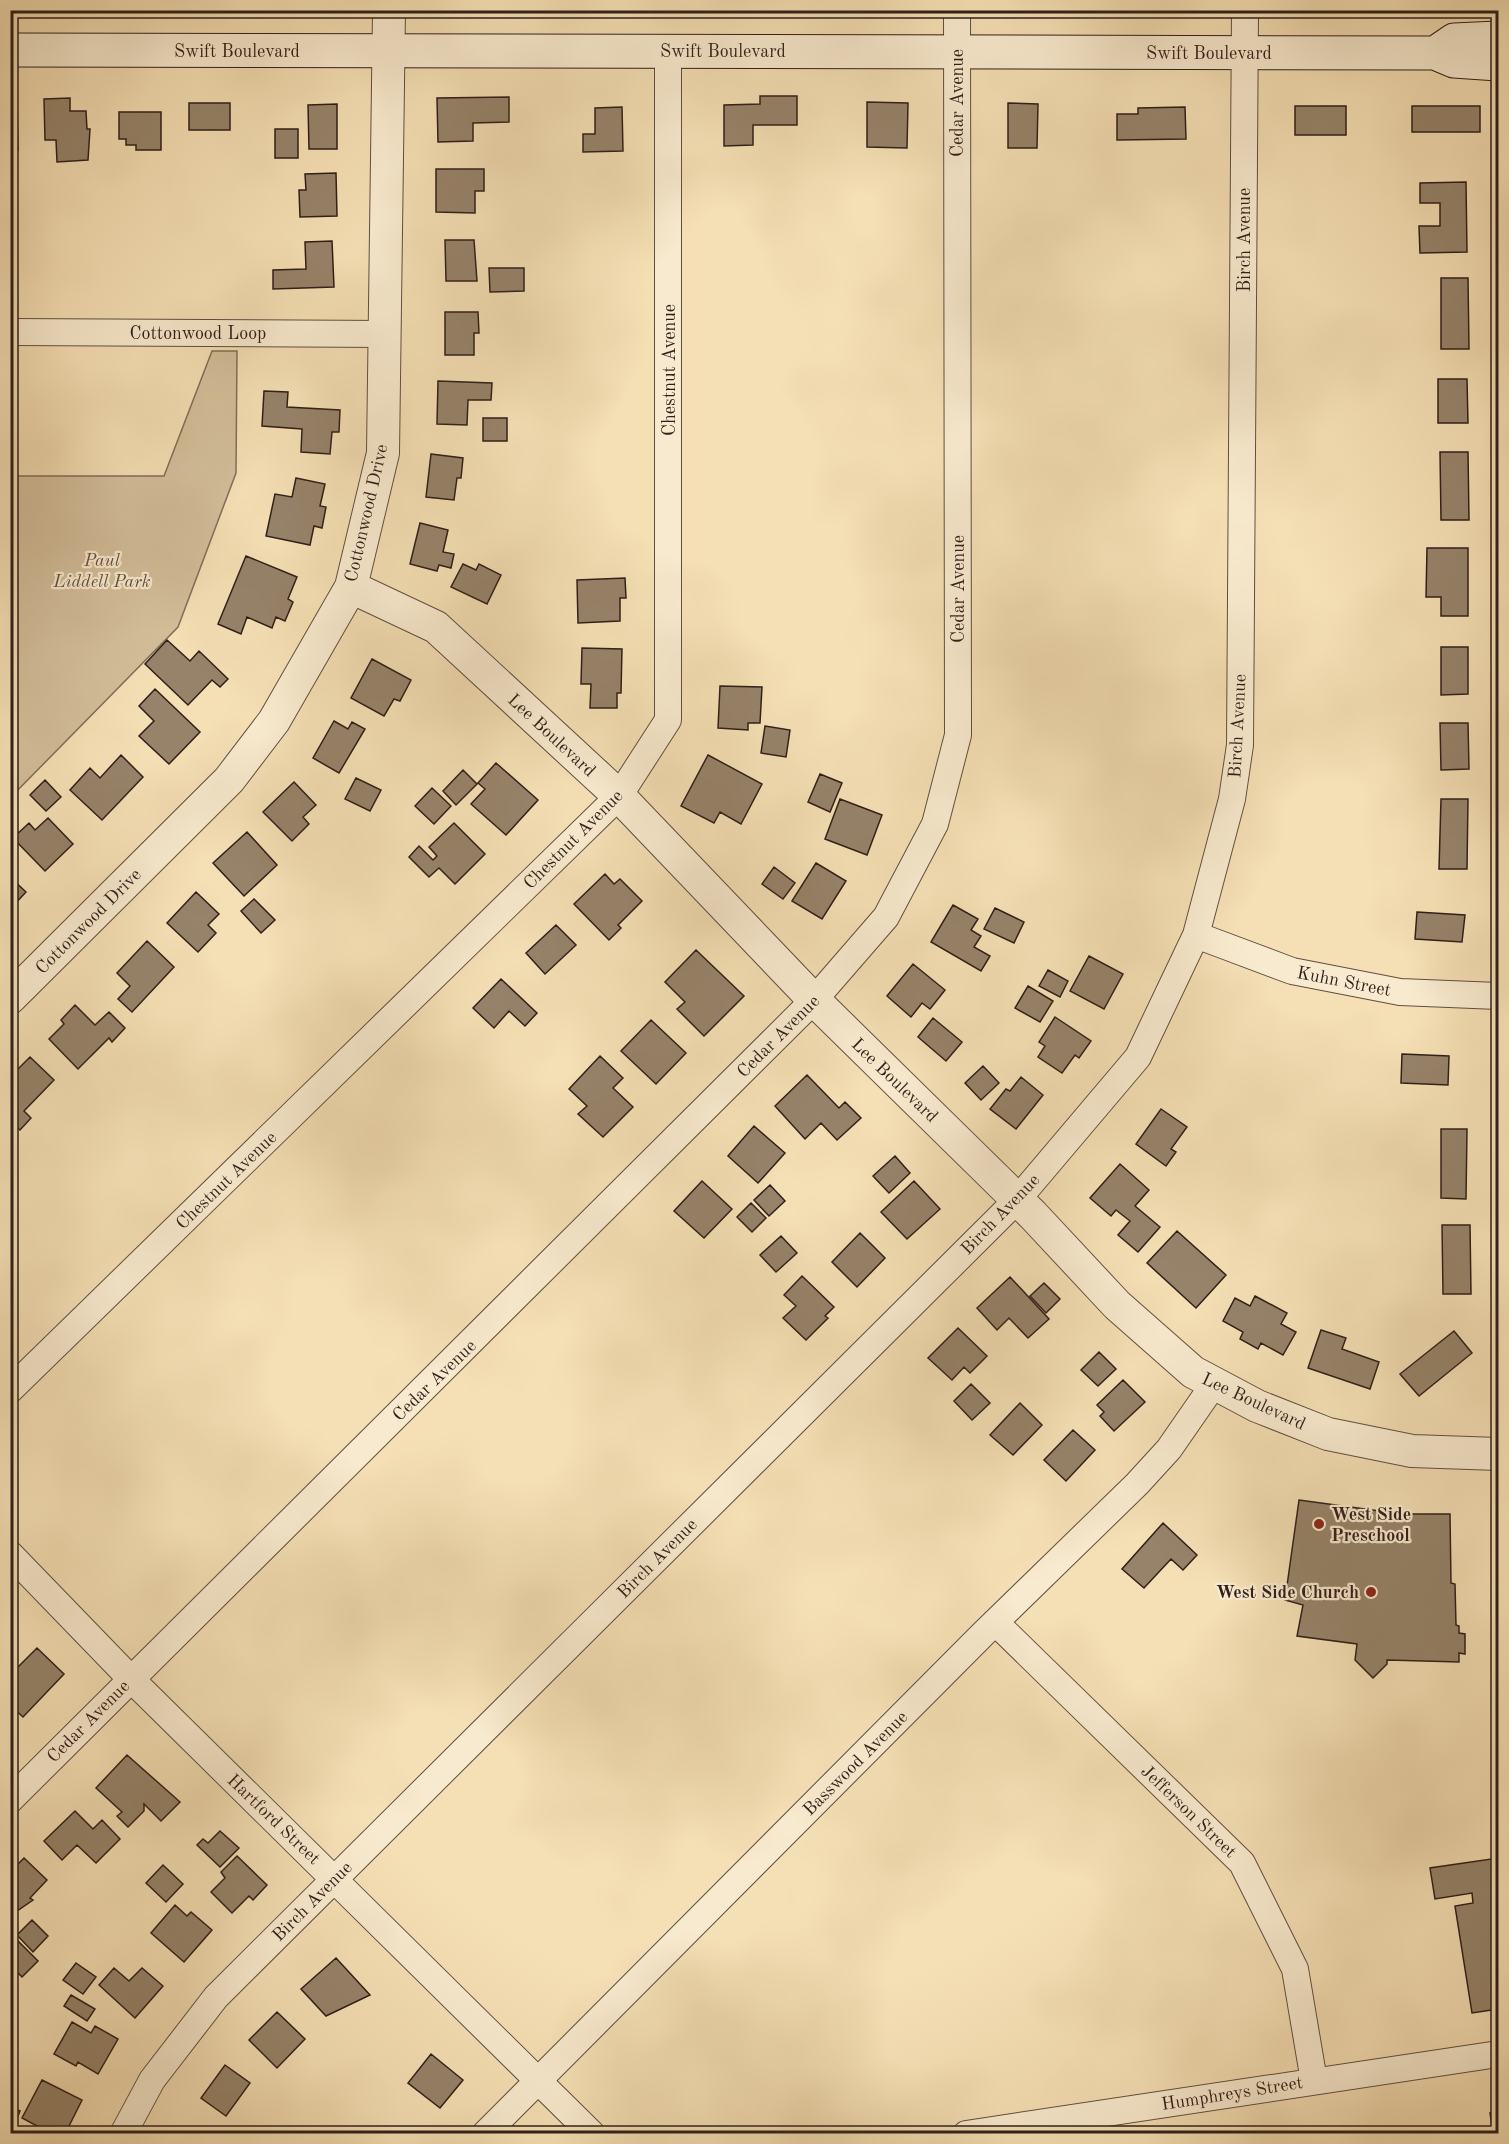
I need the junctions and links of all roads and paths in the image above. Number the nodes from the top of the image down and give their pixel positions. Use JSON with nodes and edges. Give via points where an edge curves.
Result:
{"nodes":[{"id":1,"x":389,"y":10,"type":"edge"},
{"id":2,"x":957,"y":10,"type":"edge"},
{"id":3,"x":1245,"y":10,"type":"edge"},
{"id":4,"x":1498,"y":38,"type":"edge"},
{"id":5,"x":10,"y":50,"type":"edge"},
{"id":6,"x":957,"y":50,"type":"junction"},
{"id":7,"x":389,"y":51,"type":"junction"},
{"id":8,"x":668,"y":51,"type":"junction"},
{"id":9,"x":1245,"y":53,"type":"junction"},
{"id":10,"x":1435,"y":53,"type":"junction"},
{"id":11,"x":1498,"y":64,"type":"edge"},
{"id":12,"x":10,"y":332,"type":"edge"},
{"id":13,"x":385,"y":334,"type":"junction"},
{"id":14,"x":351,"y":587,"type":"junction"},
{"id":15,"x":619,"y":796,"type":"junction"},
{"id":16,"x":1196,"y":935,"type":"junction"},
{"id":17,"x":1498,"y":996,"type":"edge"},
{"id":18,"x":10,"y":998,"type":"edge"},
{"id":19,"x":814,"y":1000,"type":"junction"},
{"id":20,"x":1017,"y":1200,"type":"junction"},
{"id":21,"x":1214,"y":1384,"type":"junction"},
{"id":22,"x":10,"y":1390,"type":"edge"},
{"id":23,"x":1498,"y":1454,"type":"edge"},
{"id":24,"x":10,"y":1554,"type":"edge"},
{"id":25,"x":995,"y":1622,"type":"junction"},
{"id":26,"x":130,"y":1678,"type":"junction"},
{"id":27,"x":10,"y":1800,"type":"edge"},
{"id":28,"x":334,"y":1878,"type":"junction"},
{"id":29,"x":1498,"y":2054,"type":"edge"},
{"id":30,"x":1314,"y":2081,"type":"junction"},
{"id":31,"x":539,"y":2082,"type":"junction"},
{"id":32,"x":123,"y":2133,"type":"edge"},
{"id":33,"x":485,"y":2133,"type":"edge"},
{"id":34,"x":592,"y":2133,"type":"edge"},
{"id":35,"x":966,"y":2133,"type":"edge"}],
"edges":[{"from":1,"to":7,"type":"street","name":"Cottonwood Drive"},
{"from":2,"to":6,"type":"street","name":"Cedar Avenue"},
{"from":3,"to":9,"type":"street","name":"Birch Avenue"},
{"from":4,"to":10,"type":"main road","name":"Swift Boulevard","via":[[1454,40]]},
{"from":5,"to":7,"type":"main road","name":"Swift Boulevard"},
{"from":6,"to":8,"type":"main road","name":"Swift Boulevard"},
{"from":6,"to":9,"type":"main road","name":"Swift Boulevard"},
{"from":6,"to":19,"type":"street","name":"Cedar Avenue","via":[[958,735],[935,824],[886,917]]},
{"from":7,"to":8,"type":"main road","name":"Swift Boulevard"},
{"from":7,"to":13,"type":"street","name":"Cottonwood Drive"},
{"from":8,"to":15,"type":"street","name":"Chestnut Avenue","via":[[668,720]]},
{"from":9,"to":10,"type":"main road","name":"Swift Boulevard"},
{"from":9,"to":16,"type":"street","name":"Birch Avenue","via":[[1240,745],[1232,800]]},
{"from":10,"to":11,"type":"main road","name":"Swift Boulevard","via":[[1454,61]]},
{"from":12,"to":13,"type":"street","name":"Cottonwood Loop"},
{"from":13,"to":14,"type":"street","name":"Cottonwood Drive","via":[[383,453]]},
{"from":14,"to":15,"type":"street","name":"Lee Boulevard","via":[[436,627]]},
{"from":14,"to":18,"type":"street","name":"Cottonwood Drive","via":[[274,722],[229,780]]},
{"from":15,"to":19,"type":"street","name":"Lee Boulevard"},
{"from":15,"to":22,"type":"street","name":"Chestnut Avenue"},
{"from":16,"to":17,"type":"street","name":"Kuhn Street","via":[[1292,971],[1400,992]]},
{"from":16,"to":20,"type":"street","name":"Birch Avenue","via":[[1138,1058]]},
{"from":19,"to":20,"type":"street","name":"Lee Boulevard"},
{"from":19,"to":26,"type":"street","name":"Cedar Avenue"},
{"from":20,"to":21,"type":"street","name":"Lee Boulevard","via":[[1117,1305],[1193,1372]]},
{"from":20,"to":28,"type":"street","name":"Birch Avenue"},
{"from":21,"to":23,"type":"street","name":"Lee Boulevard","via":[[1293,1422],[1361,1442],[1412,1451]]},
{"from":21,"to":25,"type":"street","name":"Basswood Avenue","via":[[1169,1449],[1137,1484]]},
{"from":24,"to":26,"type":"street","name":"Hartford Street"},
{"from":25,"to":30,"type":"street","name":"Jefferson Street","via":[[1242,1863],[1295,1969]]},
{"from":25,"to":31,"type":"street","name":"Basswood Avenue"},
{"from":26,"to":27,"type":"street","name":"Cedar Avenue"},
{"from":26,"to":28,"type":"street","name":"Hartford Street"},
{"from":28,"to":31,"type":"street","name":"Hartford Street"},
{"from":28,"to":32,"type":"street","name":"Birch Avenue","via":[[216,1997],[152,2080]]},
{"from":29,"to":30,"type":"street","name":"Humphreys Street"},
{"from":30,"to":35,"type":"street","name":"Humphreys Street"},
{"from":31,"to":33,"type":"street","name":"Basswood Avenue"},
{"from":31,"to":34,"type":"street","name":"Hartford Street"}]}
